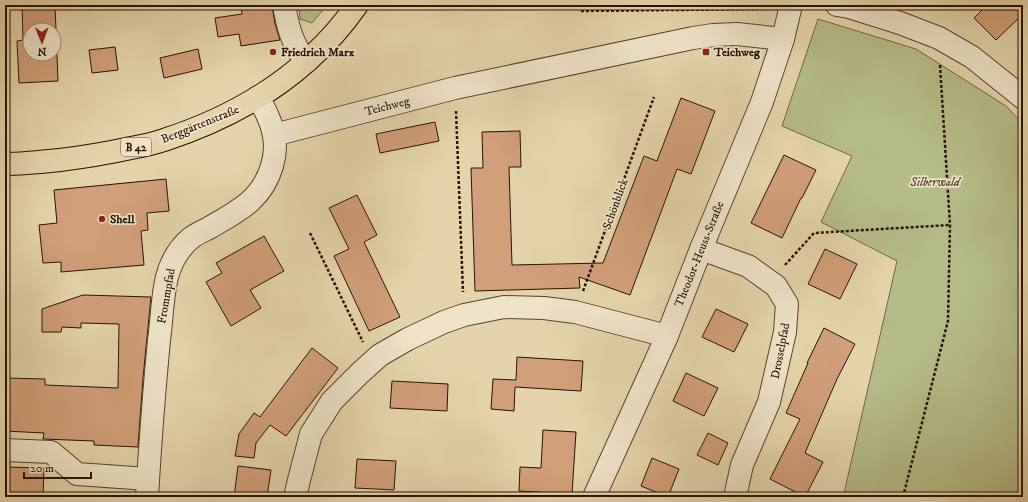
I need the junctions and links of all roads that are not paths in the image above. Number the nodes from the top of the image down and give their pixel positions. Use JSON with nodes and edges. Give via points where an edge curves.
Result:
{"nodes":[{"id":1,"x":284,"y":5,"type":"edge"},
{"id":2,"x":357,"y":5,"type":"edge"},
{"id":3,"x":837,"y":5,"type":"edge"},
{"id":4,"x":790,"y":7,"type":"edge"},
{"id":5,"x":783,"y":39,"type":"junction"},
{"id":6,"x":306,"y":62,"type":"junction"},
{"id":7,"x":258,"y":98,"type":"junction"},
{"id":8,"x":1023,"y":98,"type":"edge"},
{"id":9,"x":274,"y":135,"type":"junction"},
{"id":10,"x":5,"y":164,"type":"edge"},
{"id":11,"x":700,"y":249,"type":"junction"},
{"id":12,"x":667,"y":336,"type":"junction"},
{"id":13,"x":5,"y":450,"type":"edge"},
{"id":14,"x":147,"y":488,"type":"edge"},
{"id":15,"x":295,"y":497,"type":"edge"},
{"id":16,"x":594,"y":497,"type":"edge"},
{"id":17,"x":736,"y":497,"type":"edge"}],
"edges":[{"from":1,"to":6,"type":"street","via":[[287,24],[297,50]]},
{"from":2,"to":6,"type":"main road","name":"Berggärtenstraße","number":"B 42","via":[[335,34]]},
{"from":3,"to":8,"type":"street","via":[[900,23],[939,38],[972,57]]},
{"from":4,"to":5,"type":"street","name":"Theodor-Heuss-Straße"},
{"from":5,"to":9,"type":"street","name":"Teichweg","via":[[738,34],[693,38],[455,88]]},
{"from":5,"to":11,"type":"street","name":"Theodor-Heuss-Straße","via":[[762,102]]},
{"from":6,"to":7,"type":"main road","name":"Berggärtenstraße","number":"B 42"},
{"from":7,"to":9,"type":"street","name":"Frommpfad","via":[[271,123]]},
{"from":7,"to":10,"type":"main road","name":"Berggärtenstraße","number":"B 42","via":[[220,118],[162,141],[79,158]]},
{"from":9,"to":14,"type":"street","name":"Frommpfad","via":[[273,162],[262,190],[239,210],[191,238],[174,260],[168,276],[158,353]]},
{"from":11,"to":12,"type":"street","name":"Theodor-Heuss-Straße"},
{"from":11,"to":17,"type":"street","name":"Drosselpfad","via":[[748,266],[776,286],[787,304],[785,332],[769,402],[742,465]]},
{"from":12,"to":15,"type":"street","via":[[575,312],[544,308],[504,307],[444,322],[408,338],[380,355],[332,401],[311,434]]},
{"from":12,"to":16,"type":"street","name":"Theodor-Heuss-Straße"},
{"from":13,"to":14,"type":"street","via":[[51,452],[76,474]]}]}
